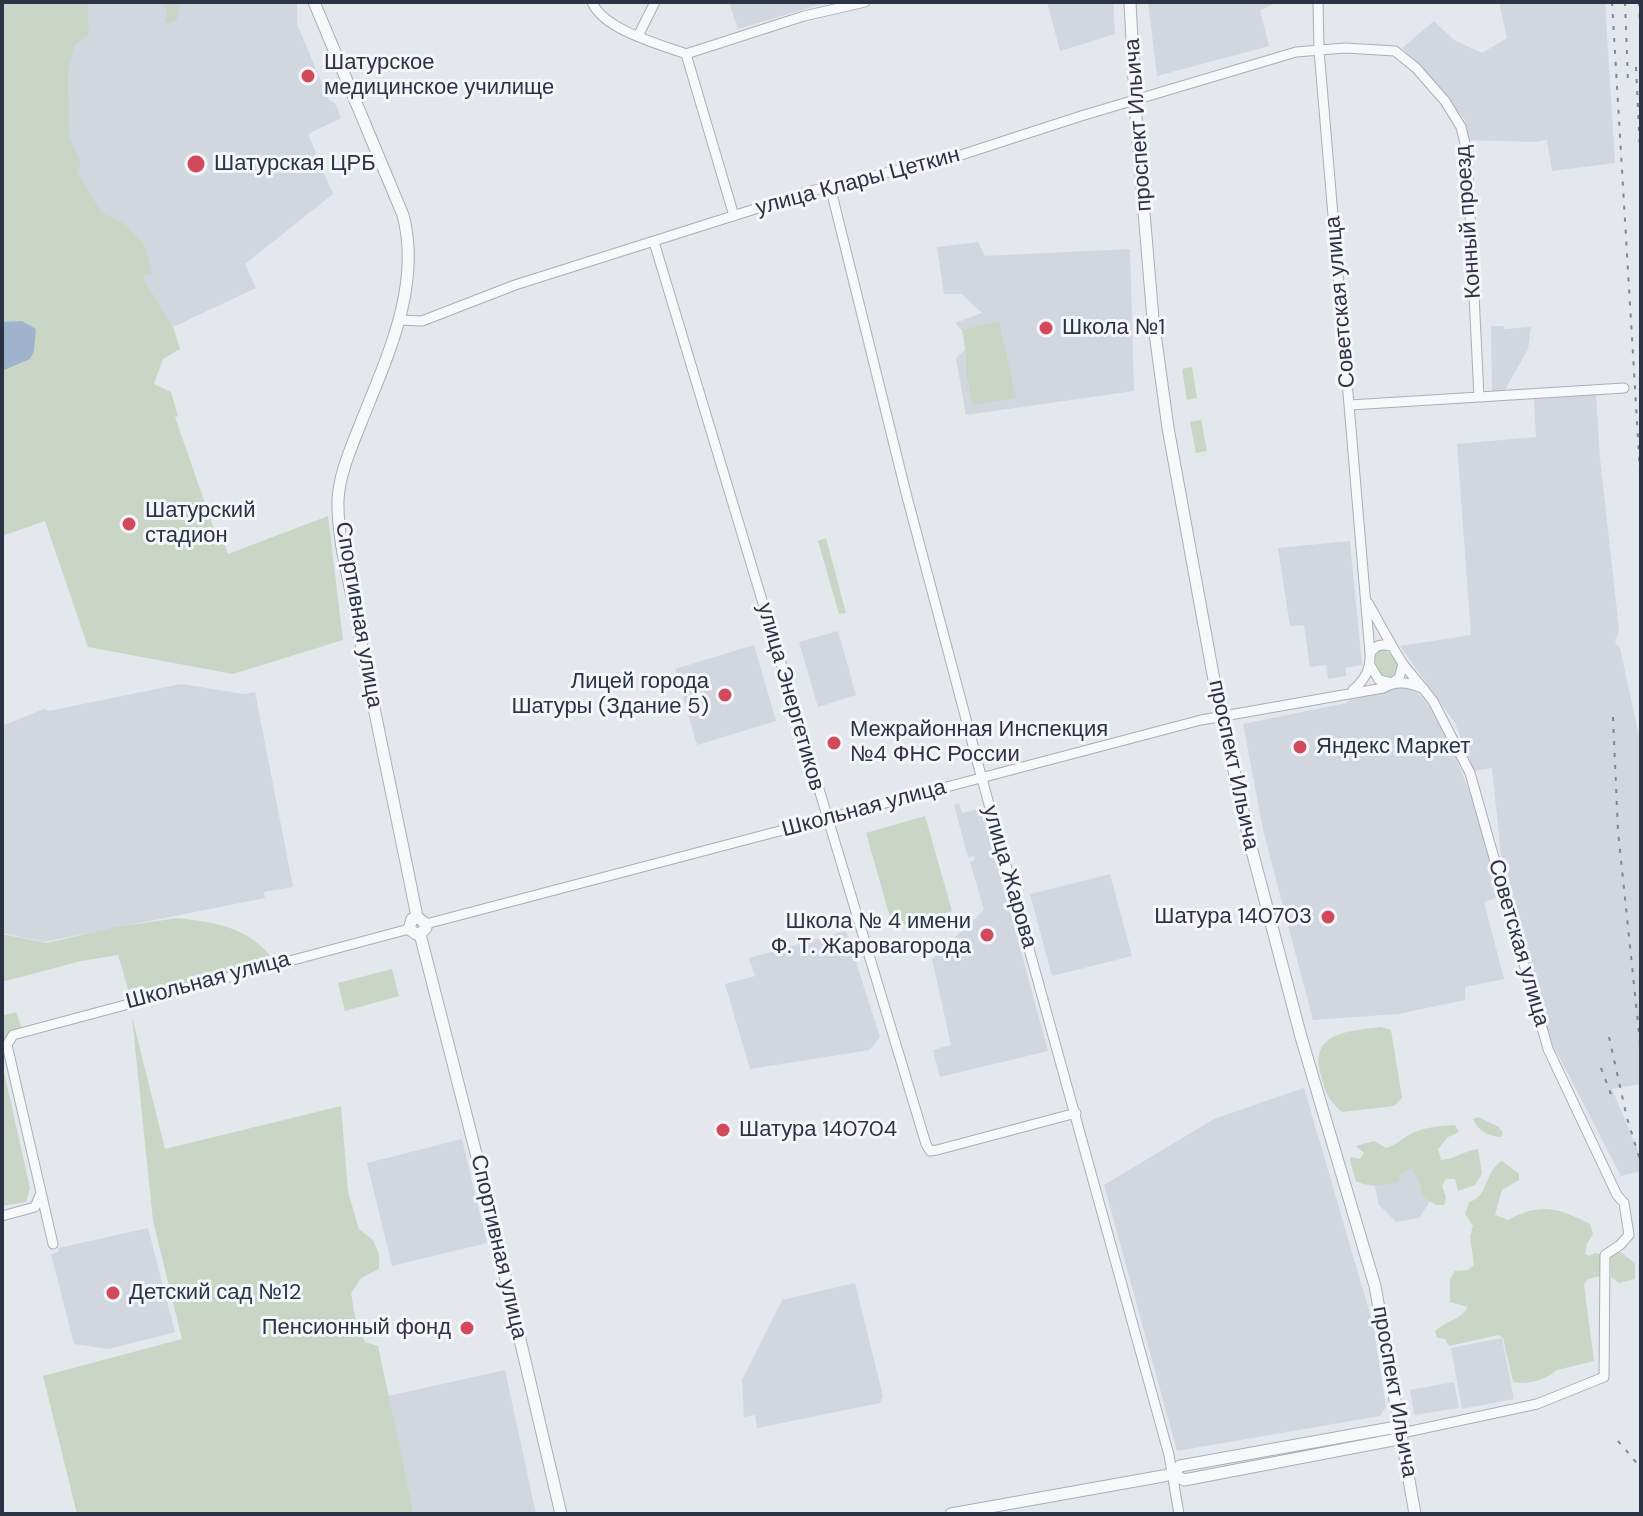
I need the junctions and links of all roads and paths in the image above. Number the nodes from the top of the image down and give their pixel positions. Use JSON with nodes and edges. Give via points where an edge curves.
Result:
{"nodes":[{"id":1,"x":314,"y":2,"type":"edge"},
{"id":2,"x":592,"y":2,"type":"edge"},
{"id":3,"x":655,"y":2,"type":"edge"},
{"id":4,"x":865,"y":2,"type":"edge"},
{"id":5,"x":1130,"y":2,"type":"edge"},
{"id":6,"x":1318,"y":2,"type":"edge"},
{"id":7,"x":638,"y":36,"type":"junction"},
{"id":8,"x":1319,"y":50,"type":"junction"},
{"id":9,"x":686,"y":54,"type":"junction"},
{"id":10,"x":1135,"y":100,"type":"junction"},
{"id":11,"x":830,"y":186,"type":"junction"},
{"id":12,"x":734,"y":216,"type":"junction"},
{"id":13,"x":654,"y":242,"type":"junction"},
{"id":14,"x":399,"y":320,"type":"junction"},
{"id":15,"x":1624,"y":388,"type":"dead end"},
{"id":16,"x":1479,"y":397,"type":"junction"},
{"id":17,"x":1350,"y":405,"type":"junction"},
{"id":18,"x":1367,"y":601,"type":"junction"},
{"id":19,"x":1392,"y":646,"type":"junction"},
{"id":20,"x":1370,"y":653,"type":"junction"},
{"id":21,"x":1403,"y":664,"type":"junction"},
{"id":22,"x":1370,"y":665,"type":"junction"},
{"id":23,"x":1392,"y":683,"type":"junction"},
{"id":24,"x":1424,"y":689,"type":"junction"},
{"id":25,"x":1350,"y":692,"type":"junction"},
{"id":26,"x":1221,"y":716,"type":"junction"},
{"id":27,"x":981,"y":777,"type":"junction"},
{"id":28,"x":826,"y":820,"type":"junction"},
{"id":29,"x":418,"y":926,"type":"junction"},
{"id":30,"x":1076,"y":1113,"type":"junction"},
{"id":31,"x":42,"y":1190,"type":"junction"},
{"id":32,"x":2,"y":1216,"type":"edge"},
{"id":33,"x":53,"y":1244,"type":"dead end"},
{"id":34,"x":1402,"y":1433,"type":"junction"},
{"id":35,"x":1172,"y":1474,"type":"junction"},
{"id":36,"x":561,"y":1514,"type":"edge"},
{"id":37,"x":951,"y":1514,"type":"edge"},
{"id":38,"x":1179,"y":1514,"type":"edge"},
{"id":39,"x":1415,"y":1514,"type":"edge"}],
"edges":[{"from":1,"to":14,"type":"street","name":"Спортивная улица","via":[[403,215],[410,258]]},
{"from":2,"to":7,"type":"street","via":[[610,23]]},
{"from":3,"to":7,"type":"street"},
{"from":4,"to":9,"type":"street"},
{"from":5,"to":10,"type":"street","name":"проспект Ильича"},
{"from":6,"to":8,"type":"street","name":"Советская улица"},
{"from":7,"to":9,"type":"street"},
{"from":8,"to":10,"type":"street","name":"улица Клары Цеткин","via":[[1296,52]]},
{"from":8,"to":16,"type":"street","name":"Конный проезд","via":[[1395,51],[1444,100],[1461,127],[1467,152]]},
{"from":8,"to":17,"type":"street","name":"Советская улица"},
{"from":9,"to":12,"type":"street"},
{"from":10,"to":11,"type":"street","name":"улица Клары Цеткин","via":[[961,155]]},
{"from":10,"to":26,"type":"street","name":"проспект Ильича","via":[[1162,388]]},
{"from":11,"to":12,"type":"street","name":"улица Клары Цеткин"},
{"from":11,"to":27,"type":"street","name":"улица Жарова"},
{"from":12,"to":13,"type":"street","name":"улица Клары Цеткин"},
{"from":13,"to":14,"type":"street","name":"улица Клары Цеткин","via":[[515,285],[422,321]]},
{"from":13,"to":28,"type":"street","name":"улица Энергетиков"},
{"from":14,"to":29,"type":"street","name":"Спортивная улица","via":[[345,466],[338,500]]},
{"from":15,"to":16,"type":"street"},
{"from":16,"to":17,"type":"street"},
{"from":17,"to":18,"type":"street","name":"Советская улица"},
{"from":18,"to":19,"type":"street","name":"Советская улица"},
{"from":18,"to":20,"type":"street","name":"Советская улица"},
{"from":19,"to":20,"type":"street","via":[[1375,646]]},
{"from":19,"to":21,"type":"street"},
{"from":20,"to":22,"type":"street"},
{"from":21,"to":23,"type":"street"},
{"from":21,"to":24,"type":"street","name":"Советская улица"},
{"from":22,"to":23,"type":"street","via":[[1379,680]]},
{"from":22,"to":25,"type":"street"},
{"from":23,"to":24,"type":"street"},
{"from":23,"to":25,"type":"street","name":"Школьная улица"},
{"from":24,"to":34,"type":"street","name":"Советская улица","via":[[1470,773],[1548,1049],[1624,1203],[1629,1235],[1605,1255],[1604,1377],[1537,1404]]},
{"from":25,"to":26,"type":"street","name":"Школьная улица"},
{"from":26,"to":27,"type":"street","name":"Школьная улица"},
{"from":26,"to":34,"type":"street","name":"проспект Ильича","via":[[1301,1037],[1375,1286]]},
{"from":27,"to":28,"type":"street","name":"Школьная улица"},
{"from":27,"to":30,"type":"street","name":"улица Жарова"},
{"from":28,"to":29,"type":"street","name":"Школьная улица"},
{"from":28,"to":30,"type":"street","name":"улица Энергетиков","via":[[930,1151]]},
{"from":29,"to":31,"type":"street","name":"Школьная улица","via":[[13,1035],[7,1045]]},
{"from":29,"to":36,"type":"street","name":"Спортивная улица"},
{"from":30,"to":35,"type":"street","name":"улица Жарова"},
{"from":31,"to":32,"type":"street","via":[[35,1207]]},
{"from":31,"to":33,"type":"street"},
{"from":34,"to":35,"type":"street","via":[[1393,1440],[1184,1480]]},
{"from":34,"to":39,"type":"street","name":"проспект Ильича"},
{"from":35,"to":37,"type":"street"},
{"from":35,"to":38,"type":"street","name":"улица Жарова"}]}
